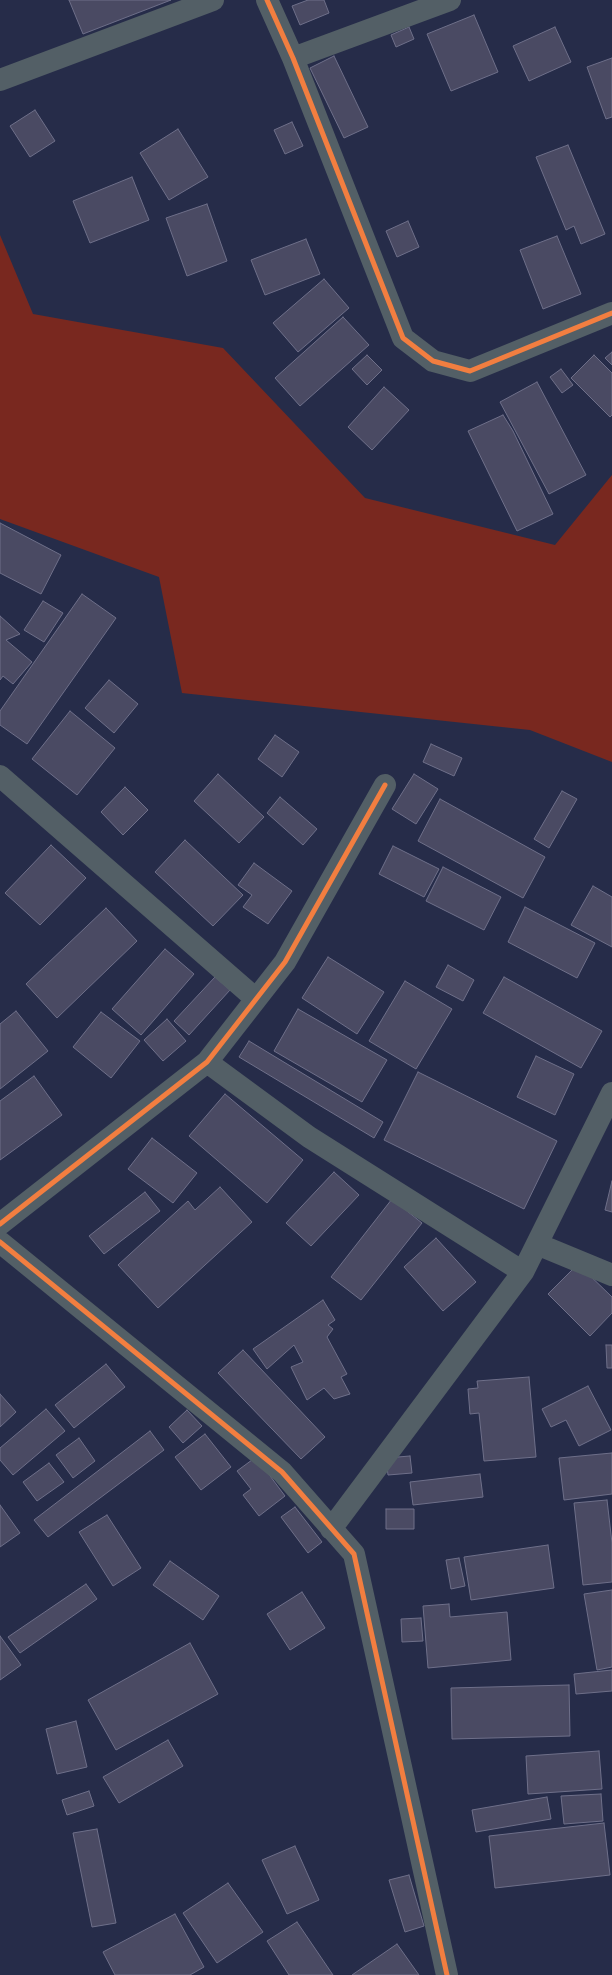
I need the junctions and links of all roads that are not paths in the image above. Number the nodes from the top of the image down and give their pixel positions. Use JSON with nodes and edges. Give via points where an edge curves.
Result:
{"nodes":[{"id":1,"x":213,"y":0,"type":"edge"},
{"id":2,"x":267,"y":0,"type":"edge"},
{"id":3,"x":450,"y":0,"type":"edge"},
{"id":4,"x":293,"y":58,"type":"junction"},
{"id":5,"x":0,"y":80,"type":"edge"},
{"id":6,"x":612,"y":313,"type":"edge"},
{"id":7,"x":0,"y":776,"type":"edge"},
{"id":8,"x":385,"y":785,"type":"dead end"},
{"id":9,"x":256,"y":999,"type":"junction"},
{"id":10,"x":207,"y":1062,"type":"junction"},
{"id":11,"x":612,"y":1092,"type":"edge"},
{"id":12,"x":0,"y":1224,"type":"edge"},
{"id":13,"x":0,"y":1242,"type":"edge"},
{"id":14,"x":537,"y":1244,"type":"junction"},
{"id":15,"x":523,"y":1272,"type":"junction"},
{"id":16,"x":612,"y":1275,"type":"edge"},
{"id":17,"x":331,"y":1529,"type":"junction"},
{"id":18,"x":447,"y":1975,"type":"edge"}],
"edges":[{"from":1,"to":5,"type":"street"},
{"from":2,"to":4,"type":"street"},
{"from":3,"to":4,"type":"street"},
{"from":4,"to":6,"type":"street","via":[[403,338],[433,361],[470,371]]},
{"from":7,"to":9,"type":"street"},
{"from":8,"to":9,"type":"street","via":[[285,962]]},
{"from":9,"to":10,"type":"street"},
{"from":10,"to":12,"type":"street"},
{"from":10,"to":15,"type":"street","via":[[309,1137]]},
{"from":11,"to":14,"type":"street"},
{"from":13,"to":17,"type":"street","via":[[282,1472]]},
{"from":14,"to":15,"type":"street"},
{"from":14,"to":16,"type":"street"},
{"from":15,"to":17,"type":"street"},
{"from":17,"to":18,"type":"street","via":[[354,1554]]}]}
